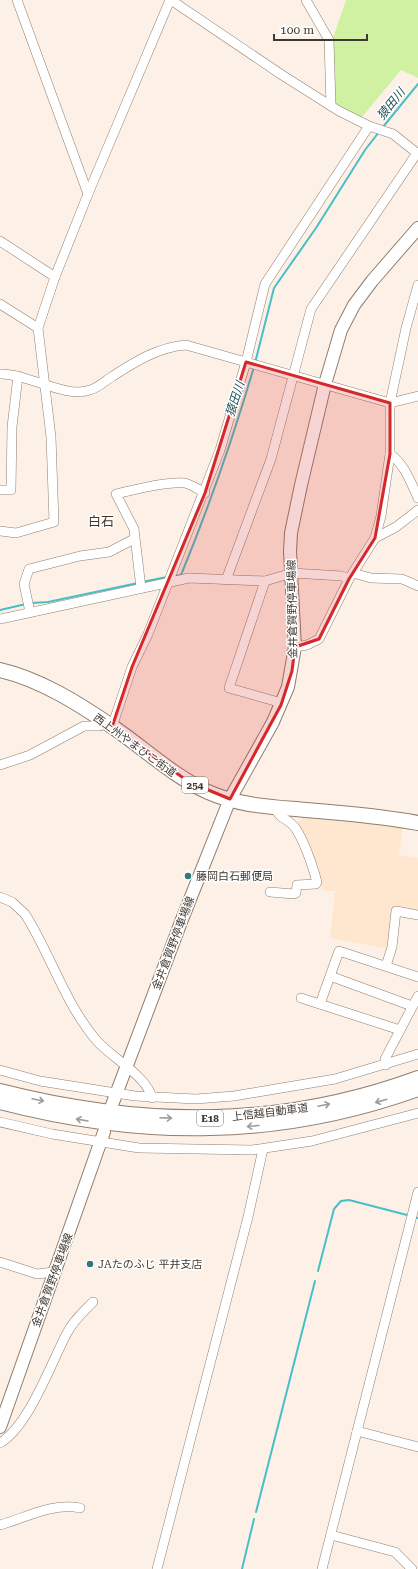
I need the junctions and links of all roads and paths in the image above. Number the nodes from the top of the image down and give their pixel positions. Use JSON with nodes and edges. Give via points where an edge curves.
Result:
{"nodes":[{"id":1,"x":16,"y":0,"type":"edge"},
{"id":2,"x":170,"y":0,"type":"edge"},
{"id":3,"x":306,"y":0,"type":"edge"},
{"id":4,"x":331,"y":106,"type":"junction"},
{"id":5,"x":368,"y":126,"type":"junction"},
{"id":6,"x":418,"y":153,"type":"edge"},
{"id":7,"x":88,"y":194,"type":"junction"},
{"id":8,"x":418,"y":228,"type":"edge"},
{"id":9,"x":0,"y":241,"type":"edge"},
{"id":10,"x":55,"y":277,"type":"junction"},
{"id":11,"x":418,"y":286,"type":"edge"},
{"id":12,"x":0,"y":304,"type":"edge"},
{"id":13,"x":38,"y":328,"type":"junction"},
{"id":14,"x":246,"y":362,"type":"junction"},
{"id":15,"x":0,"y":374,"type":"edge"},
{"id":16,"x":18,"y":376,"type":"junction"},
{"id":17,"x":294,"y":376,"type":"junction"},
{"id":18,"x":45,"y":384,"type":"junction"},
{"id":19,"x":325,"y":384,"type":"junction"},
{"id":20,"x":418,"y":396,"type":"edge"},
{"id":21,"x":390,"y":402,"type":"junction"},
{"id":22,"x":390,"y":454,"type":"junction"},
{"id":23,"x":0,"y":490,"type":"edge"},
{"id":24,"x":205,"y":493,"type":"junction"},
{"id":25,"x":418,"y":498,"type":"edge"},
{"id":26,"x":418,"y":510,"type":"edge"},
{"id":27,"x":0,"y":531,"type":"edge"},
{"id":28,"x":375,"y":538,"type":"junction"},
{"id":29,"x":134,"y":539,"type":"junction"},
{"id":30,"x":292,"y":573,"type":"junction"},
{"id":31,"x":351,"y":576,"type":"junction"},
{"id":32,"x":226,"y":580,"type":"junction"},
{"id":33,"x":169,"y":581,"type":"junction"},
{"id":34,"x":265,"y":581,"type":"junction"},
{"id":35,"x":141,"y":586,"type":"junction"},
{"id":36,"x":418,"y":586,"type":"edge"},
{"id":37,"x":29,"y":611,"type":"junction"},
{"id":38,"x":0,"y":619,"type":"edge"},
{"id":39,"x":295,"y":647,"type":"junction"},
{"id":40,"x":0,"y":670,"type":"edge"},
{"id":41,"x":282,"y":703,"type":"junction"},
{"id":42,"x":109,"y":725,"type":"junction"},
{"id":43,"x":0,"y":765,"type":"edge"},
{"id":44,"x":230,"y":799,"type":"junction"},
{"id":45,"x":275,"y":807,"type":"junction"},
{"id":46,"x":418,"y":823,"type":"edge"},
{"id":47,"x":270,"y":892,"type":"dead end"},
{"id":48,"x":0,"y":897,"type":"edge"},
{"id":49,"x":418,"y":915,"type":"edge"},
{"id":50,"x":386,"y":966,"type":"junction"},
{"id":51,"x":330,"y":976,"type":"junction"},
{"id":52,"x":418,"y":977,"type":"edge"},
{"id":53,"x":418,"y":996,"type":"edge"},
{"id":54,"x":301,"y":998,"type":"dead end"},
{"id":55,"x":320,"y":1004,"type":"junction"},
{"id":56,"x":412,"y":1006,"type":"junction"},
{"id":57,"x":400,"y":1030,"type":"junction"},
{"id":58,"x":418,"y":1054,"type":"edge"},
{"id":59,"x":386,"y":1065,"type":"junction"},
{"id":60,"x":127,"y":1068,"type":"junction"},
{"id":61,"x":0,"y":1070,"type":"edge"},
{"id":62,"x":418,"y":1078,"type":"edge"},
{"id":63,"x":418,"y":1089,"type":"edge"},
{"id":64,"x":0,"y":1091,"type":"edge"},
{"id":65,"x":117,"y":1093,"type":"junction"},
{"id":66,"x":152,"y":1098,"type":"junction"},
{"id":67,"x":0,"y":1102,"type":"edge"},
{"id":68,"x":112,"y":1105,"type":"dead end"},
{"id":69,"x":418,"y":1113,"type":"edge"},
{"id":70,"x":0,"y":1122,"type":"edge"},
{"id":71,"x":102,"y":1138,"type":"junction"},
{"id":72,"x":263,"y":1149,"type":"junction"},
{"id":73,"x":418,"y":1192,"type":"edge"},
{"id":74,"x":0,"y":1262,"type":"edge"},
{"id":75,"x":54,"y":1272,"type":"junction"},
{"id":76,"x":92,"y":1302,"type":"dead end"},
{"id":77,"x":0,"y":1427,"type":"edge"},
{"id":78,"x":357,"y":1432,"type":"junction"},
{"id":79,"x":0,"y":1443,"type":"edge"},
{"id":80,"x":418,"y":1447,"type":"edge"},
{"id":81,"x":80,"y":1508,"type":"dead end"},
{"id":82,"x":0,"y":1525,"type":"edge"},
{"id":83,"x":331,"y":1536,"type":"junction"},
{"id":84,"x":158,"y":1569,"type":"edge"},
{"id":85,"x":322,"y":1569,"type":"edge"},
{"id":86,"x":412,"y":1569,"type":"edge"}],
"edges":[{"from":1,"to":7,"type":"street"},
{"from":2,"to":4,"type":"street"},
{"from":2,"to":7,"type":"street"},
{"from":3,"to":4,"type":"street","via":[[329,40]]},
{"from":4,"to":5,"type":"street"},
{"from":5,"to":6,"type":"street","via":[[392,134]]},
{"from":5,"to":14,"type":"street","via":[[265,284]]},
{"from":6,"to":17,"type":"street","via":[[311,309]]},
{"from":7,"to":10,"type":"street"},
{"from":8,"to":19,"type":"main road","name":"金井倉賀野停車場線","via":[[354,305],[341,330]]},
{"from":9,"to":10,"type":"street"},
{"from":10,"to":13,"type":"street"},
{"from":11,"to":21,"type":"street"},
{"from":12,"to":13,"type":"street"},
{"from":13,"to":18,"type":"street"},
{"from":14,"to":17,"type":"street"},
{"from":14,"to":18,"type":"street","via":[[186,345],[174,346],[149,355],[90,391],[67,391]]},
{"from":14,"to":24,"type":"street"},
{"from":15,"to":16,"type":"street"},
{"from":16,"to":18,"type":"street"},
{"from":16,"to":23,"type":"street","via":[[12,427],[11,490]]},
{"from":17,"to":19,"type":"street"},
{"from":17,"to":32,"type":"street","via":[[271,459]]},
{"from":18,"to":27,"type":"street","via":[[51,437],[54,522],[16,533]]},
{"from":19,"to":21,"type":"street"},
{"from":19,"to":30,"type":"main road","name":"金井倉賀野停車場線","via":[[291,534]]},
{"from":20,"to":21,"type":"street"},
{"from":21,"to":22,"type":"street"},
{"from":22,"to":25,"type":"street","via":[[399,460],[406,470]]},
{"from":22,"to":28,"type":"street","via":[[381,516]]},
{"from":24,"to":29,"type":"street","via":[[183,483],[116,494],[134,529]]},
{"from":24,"to":33,"type":"street"},
{"from":26,"to":28,"type":"street","via":[[396,527]]},
{"from":28,"to":31,"type":"street"},
{"from":29,"to":35,"type":"street"},
{"from":29,"to":37,"type":"street","via":[[110,552],[80,556],[29,569],[24,584]]},
{"from":30,"to":31,"type":"street"},
{"from":30,"to":34,"type":"street"},
{"from":30,"to":39,"type":"main road","name":"金井倉賀野停車場線"},
{"from":31,"to":36,"type":"street","via":[[402,580]]},
{"from":31,"to":39,"type":"street","via":[[319,639]]},
{"from":32,"to":33,"type":"street","via":[[189,578]]},
{"from":32,"to":34,"type":"street"},
{"from":33,"to":35,"type":"street"},
{"from":33,"to":42,"type":"street"},
{"from":34,"to":41,"type":"street","via":[[229,688]]},
{"from":35,"to":37,"type":"street"},
{"from":37,"to":38,"type":"street"},
{"from":39,"to":41,"type":"main road","name":"金井倉賀野停車場線","via":[[292,671]]},
{"from":40,"to":42,"type":"highway","name":"西上州やまびこ街道","number":"254","via":[[43,686]]},
{"from":41,"to":44,"type":"main road","name":"金井倉賀野停車場線"},
{"from":42,"to":43,"type":"street","via":[[84,726],[30,755]]},
{"from":42,"to":44,"type":"highway","name":"西上州やまびこ街道","number":"254","via":[[189,782]]},
{"from":44,"to":45,"type":"highway","name":"西上州やまびこ街道","number":"254"},
{"from":44,"to":60,"type":"main road","name":"金井倉賀野停車場線"},
{"from":45,"to":46,"type":"highway","name":"西上州やまびこ街道","number":"254","via":[[384,817]]},
{"from":45,"to":47,"type":"street","via":[[280,817],[289,821],[296,829],[313,865],[317,882],[297,885],[294,894]]},
{"from":48,"to":60,"type":"street","via":[[12,902],[25,914],[76,1014],[98,1042]]},
{"from":49,"to":50,"type":"street","via":[[396,911],[392,947]]},
{"from":50,"to":51,"type":"street","via":[[339,951]]},
{"from":50,"to":52,"type":"street"},
{"from":51,"to":55,"type":"street"},
{"from":51,"to":56,"type":"street"},
{"from":53,"to":56,"type":"street"},
{"from":54,"to":55,"type":"street"},
{"from":55,"to":57,"type":"street"},
{"from":56,"to":57,"type":"street"},
{"from":57,"to":59,"type":"street","via":[[385,1059]]},
{"from":58,"to":59,"type":"street"},
{"from":59,"to":66,"type":"street","via":[[335,1079],[234,1096],[196,1100]]},
{"from":60,"to":65,"type":"main road","name":"金井倉賀野停車場線"},
{"from":60,"to":66,"type":"street","via":[[146,1085]]},
{"from":61,"to":65,"type":"street","via":[[40,1081]]},
{"from":64,"to":62,"type":"highway","name":"上信越自動車道","number":"E18","one_way":true,"via":[[61,1105],[120,1114],[208,1118],[320,1106]]},
{"from":63,"to":67,"type":"highway","name":"上信越自動車道","number":"E18","one_way":true,"via":[[372,1104],[321,1116],[264,1125],[206,1129],[119,1126],[58,1116]]},
{"from":65,"to":66,"type":"street"},
{"from":65,"to":68,"type":"main road","name":"金井倉賀野停車場線"},
{"from":69,"to":72,"type":"street","via":[[337,1135]]},
{"from":70,"to":71,"type":"street","via":[[52,1134]]},
{"from":71,"to":72,"type":"street","via":[[139,1148]]},
{"from":71,"to":75,"type":"main road","name":"金井倉賀野停車場線"},
{"from":72,"to":84,"type":"street"},
{"from":73,"to":78,"type":"street"},
{"from":74,"to":75,"type":"street","via":[[37,1274]]},
{"from":75,"to":77,"type":"main road","name":"金井倉賀野停車場線"},
{"from":76,"to":79,"type":"street","via":[[67,1333],[31,1406],[13,1432]]},
{"from":78,"to":80,"type":"street"},
{"from":78,"to":83,"type":"street"},
{"from":81,"to":82,"type":"street","via":[[69,1506]]},
{"from":83,"to":85,"type":"street"},
{"from":83,"to":86,"type":"street","via":[[395,1552]]}]}
